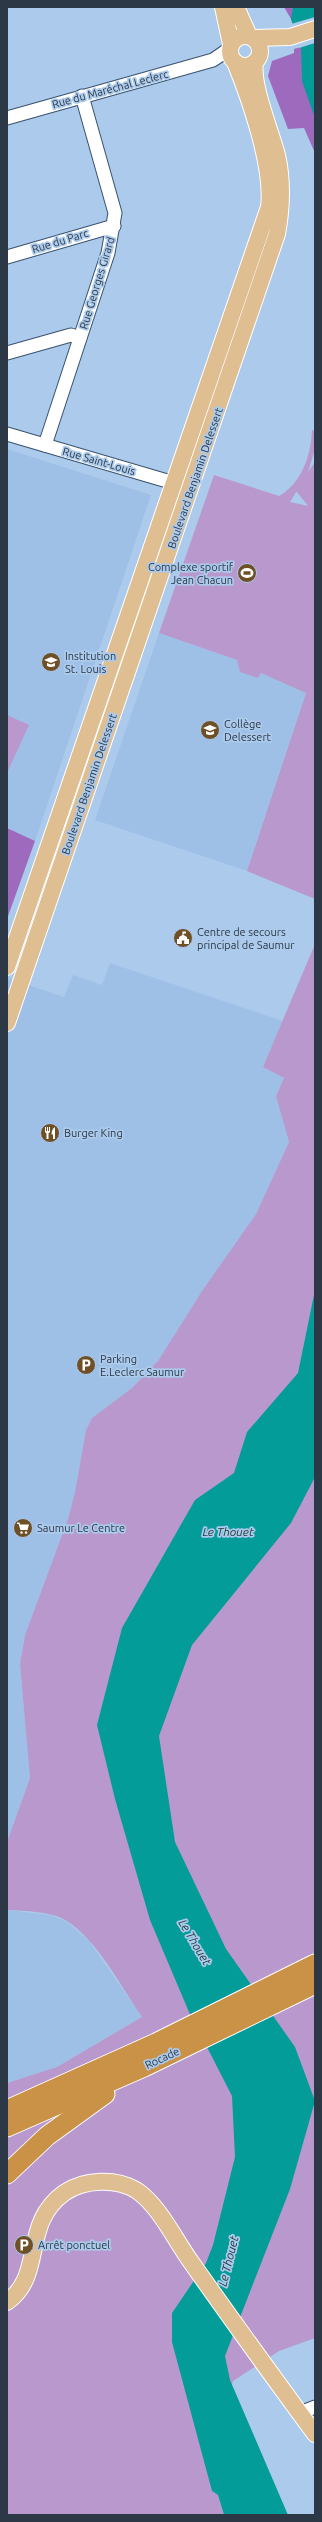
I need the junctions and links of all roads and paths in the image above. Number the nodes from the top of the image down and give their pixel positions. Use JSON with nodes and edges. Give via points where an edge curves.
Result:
{"nodes":[{"id":1,"x":223,"y":7,"type":"edge"},
{"id":2,"x":236,"y":7,"type":"edge"},
{"id":3,"x":315,"y":29,"type":"edge"},
{"id":4,"x":290,"y":36,"type":"junction"},
{"id":5,"x":251,"y":37,"type":"junction"},
{"id":6,"x":232,"y":54,"type":"junction"},
{"id":7,"x":257,"y":60,"type":"junction"},
{"id":8,"x":82,"y":96,"type":"junction"},
{"id":9,"x":7,"y":118,"type":"edge"},
{"id":10,"x":114,"y":226,"type":"junction"},
{"id":11,"x":7,"y":257,"type":"edge"},
{"id":12,"x":80,"y":338,"type":"junction"},
{"id":13,"x":7,"y":353,"type":"edge"},
{"id":14,"x":7,"y":434,"type":"edge"},
{"id":15,"x":44,"y":445,"type":"junction"},
{"id":16,"x":173,"y":483,"type":"junction"},
{"id":17,"x":191,"y":488,"type":"junction"},
{"id":18,"x":7,"y":967,"type":"edge"},
{"id":19,"x":7,"y":1023,"type":"edge"},
{"id":20,"x":315,"y":1964,"type":"edge"},
{"id":21,"x":315,"y":1984,"type":"edge"},
{"id":22,"x":160,"y":2050,"type":"junction"},
{"id":23,"x":144,"y":2067,"type":"junction"},
{"id":24,"x":7,"y":2110,"type":"edge"},
{"id":25,"x":7,"y":2127,"type":"edge"},
{"id":26,"x":7,"y":2174,"type":"edge"},
{"id":27,"x":7,"y":2302,"type":"edge"},
{"id":28,"x":315,"y":2407,"type":"edge"},
{"id":29,"x":300,"y":2413,"type":"junction"},
{"id":30,"x":315,"y":2434,"type":"edge"}],
"edges":[{"from":1,"to":6,"type":"main road","name":"Boulevard Benjamin Delessert"},
{"from":2,"to":5,"type":"main road"},
{"from":3,"to":4,"type":"main road"},
{"from":4,"to":5,"type":"main road"},
{"from":4,"to":7,"type":"main road"},
{"from":5,"to":6,"type":"main road","via":[[238,37]]},
{"from":5,"to":7,"type":"main road","via":[[260,46]]},
{"from":6,"to":7,"type":"main road","via":[[245,66]]},
{"from":6,"to":8,"type":"street","name":"Rue du Maréchal Leclerc"},
{"from":6,"to":16,"type":"main road","name":"Boulevard Benjamin Delessert","via":[[244,84],[266,158],[271,194],[262,227]]},
{"from":7,"to":17,"type":"main road","name":"Boulevard Benjamin Delessert","via":[[255,80],[281,175],[281,217],[272,252]]},
{"from":8,"to":9,"type":"street","name":"Rue du Maréchal Leclerc"},
{"from":8,"to":10,"type":"street","name":"Rue Georges Girard","via":[[115,213]]},
{"from":10,"to":11,"type":"street","name":"Rue du Parc"},
{"from":10,"to":12,"type":"street","name":"Rue Georges Girard","via":[[108,253]]},
{"from":12,"to":13,"type":"street","via":[[71,336]]},
{"from":12,"to":15,"type":"street","name":"Rue Georges Girard"},
{"from":14,"to":15,"type":"street","name":"Rue Saint-Louis"},
{"from":15,"to":16,"type":"street","name":"Rue Saint-Louis"},
{"from":16,"to":17,"type":"street","name":"Rue Saint-Louis"},
{"from":16,"to":18,"type":"main road","name":"Boulevard Benjamin Delessert"},
{"from":17,"to":19,"type":"main road","name":"Boulevard Benjamin Delessert"},
{"from":20,"to":22,"type":"highway"},
{"from":21,"to":22,"type":"highway","name":"Rocade"},
{"from":22,"to":23,"type":"highway","name":"Rocade"},
{"from":22,"to":24,"type":"highway"},
{"from":23,"to":25,"type":"highway","name":"Rocade"},
{"from":23,"to":26,"type":"highway","via":[[52,2131]]},
{"from":27,"to":29,"type":"main road","via":[[25,2283],[34,2238],[48,2212],[77,2195],[94,2192],[118,2193],[141,2204],[168,2229]]},
{"from":28,"to":29,"type":"street"},
{"from":29,"to":30,"type":"main road"}]}
